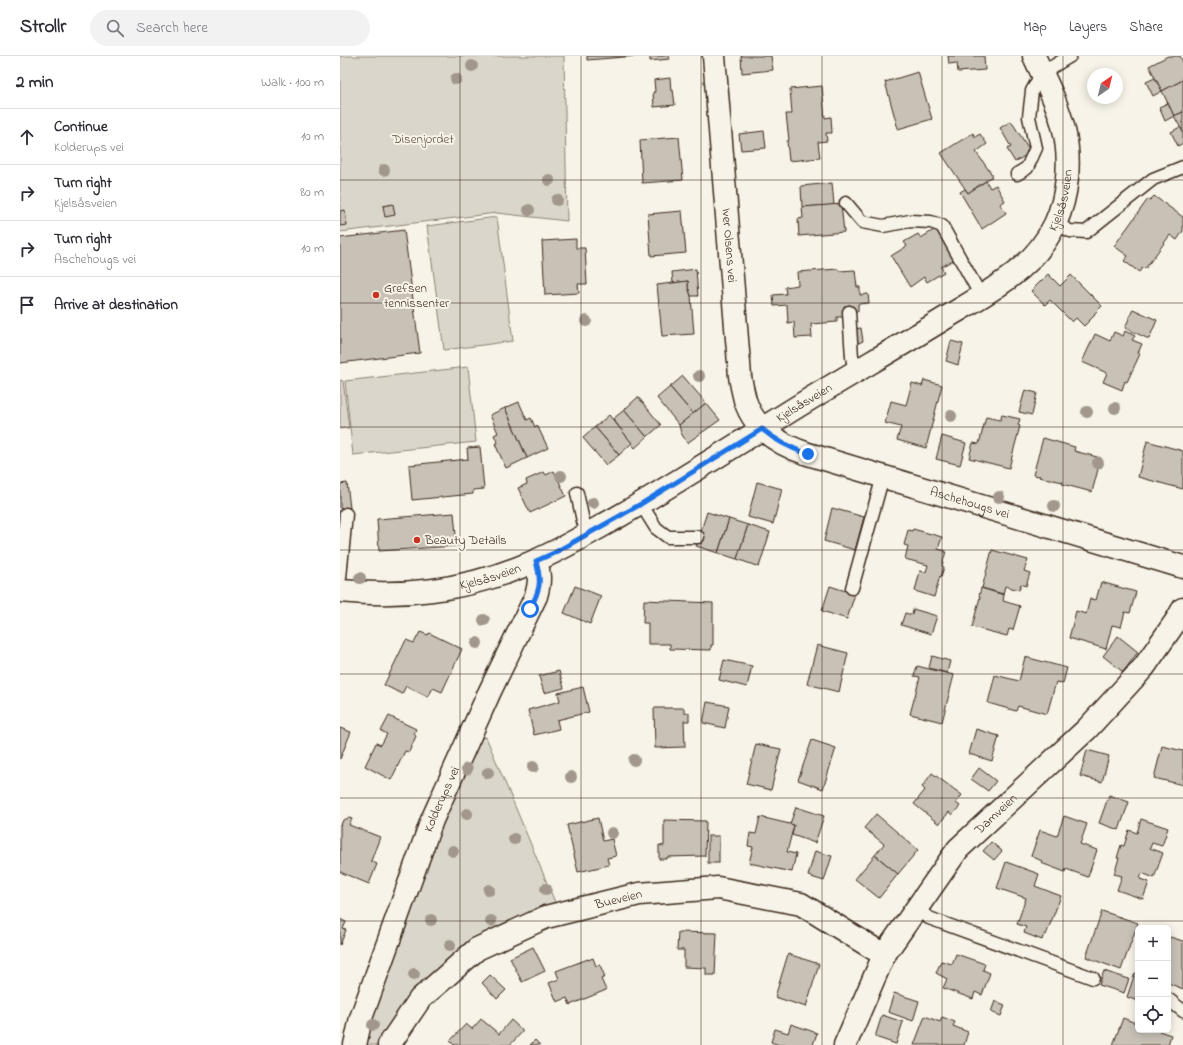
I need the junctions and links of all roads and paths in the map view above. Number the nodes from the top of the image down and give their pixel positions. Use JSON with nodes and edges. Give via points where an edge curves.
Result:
{"nodes":[{"id":1,"x":714,"y":56,"type":"edge"},
{"id":2,"x":1070,"y":56,"type":"edge"},
{"id":3,"x":1038,"y":65,"type":"edge"},
{"id":4,"x":1183,"y":166,"type":"edge"},
{"id":5,"x":1016,"y":174,"type":"dead end"},
{"id":6,"x":846,"y":203,"type":"dead end"},
{"id":7,"x":1055,"y":223,"type":"junction"},
{"id":8,"x":981,"y":296,"type":"junction"},
{"id":9,"x":849,"y":312,"type":"dead end"},
{"id":10,"x":855,"y":373,"type":"junction"},
{"id":11,"x":762,"y":429,"type":"junction"},
{"id":12,"x":883,"y":476,"type":"junction"},
{"id":13,"x":577,"y":493,"type":"dead end"},
{"id":14,"x":641,"y":504,"type":"junction"},
{"id":15,"x":346,"y":514,"type":"dead end"},
{"id":16,"x":588,"y":534,"type":"junction"},
{"id":17,"x":698,"y":537,"type":"dead end"},
{"id":18,"x":536,"y":561,"type":"junction"},
{"id":19,"x":1183,"y":567,"type":"edge"},
{"id":20,"x":340,"y":578,"type":"edge"},
{"id":21,"x":852,"y":588,"type":"dead end"},
{"id":22,"x":340,"y":591,"type":"edge"},
{"id":23,"x":1183,"y":609,"type":"edge"},
{"id":24,"x":916,"y":909,"type":"junction"},
{"id":25,"x":884,"y":955,"type":"junction"},
{"id":26,"x":1093,"y":978,"type":"dead end"},
{"id":27,"x":1171,"y":1001,"type":"edge"},
{"id":28,"x":1183,"y":1011,"type":"edge"},
{"id":29,"x":355,"y":1045,"type":"edge"},
{"id":30,"x":389,"y":1045,"type":"edge"},
{"id":31,"x":845,"y":1045,"type":"edge"}],
"edges":[{"from":1,"to":11,"type":"street","name":"Iver Olsens vei","via":[[740,376],[745,401]]},
{"from":2,"to":3,"type":"lane"},
{"from":3,"to":5,"type":"lane","via":[[1029,117],[1036,148],[1028,168]]},
{"from":3,"to":7,"type":"street","name":"Kjelsåsveien","via":[[1059,113],[1067,147],[1066,187]]},
{"from":4,"to":7,"type":"lane","via":[[1153,179],[1086,232],[1070,231]]},
{"from":6,"to":8,"type":"lane","via":[[862,222],[883,226],[910,221],[932,222],[942,226]]},
{"from":7,"to":8,"type":"street","name":"Kjelsåsveien","via":[[1032,257],[1011,276]]},
{"from":8,"to":10,"type":"street","name":"Kjelsåsveien"},
{"from":9,"to":10,"type":"lane"},
{"from":10,"to":11,"type":"street","name":"Kjelsåsveien"},
{"from":11,"to":12,"type":"street","name":"Aschehougs vei","via":[[789,448]]},
{"from":11,"to":14,"type":"street","name":"Kjelsåsveien"},
{"from":12,"to":19,"type":"street","name":"Aschehougs vei"},
{"from":12,"to":21,"type":"lane"},
{"from":13,"to":16,"type":"lane"},
{"from":14,"to":16,"type":"street","name":"Kjelsåsveien"},
{"from":14,"to":17,"type":"lane","via":[[656,528],[668,537]]},
{"from":15,"to":20,"type":"lane"},
{"from":16,"to":18,"type":"street","name":"Kjelsåsveien"},
{"from":18,"to":22,"type":"street","name":"Kjelsåsveien","via":[[486,579],[439,590],[395,594]]},
{"from":18,"to":29,"type":"street","name":"Kolderups vei","via":[[540,576],[536,596],[432,820],[361,1018]]},
{"from":23,"to":24,"type":"street","name":"Damveien","via":[[1144,667],[1087,729],[958,849]]},
{"from":24,"to":25,"type":"street","name":"Damveien"},
{"from":24,"to":26,"type":"lane","via":[[929,918]]},
{"from":25,"to":30,"type":"street","name":"Bueveien","via":[[801,904],[718,888],[639,894],[546,917],[477,949],[420,999]]},
{"from":25,"to":31,"type":"street","name":"Damveien"},
{"from":27,"to":28,"type":"lane"}]}
